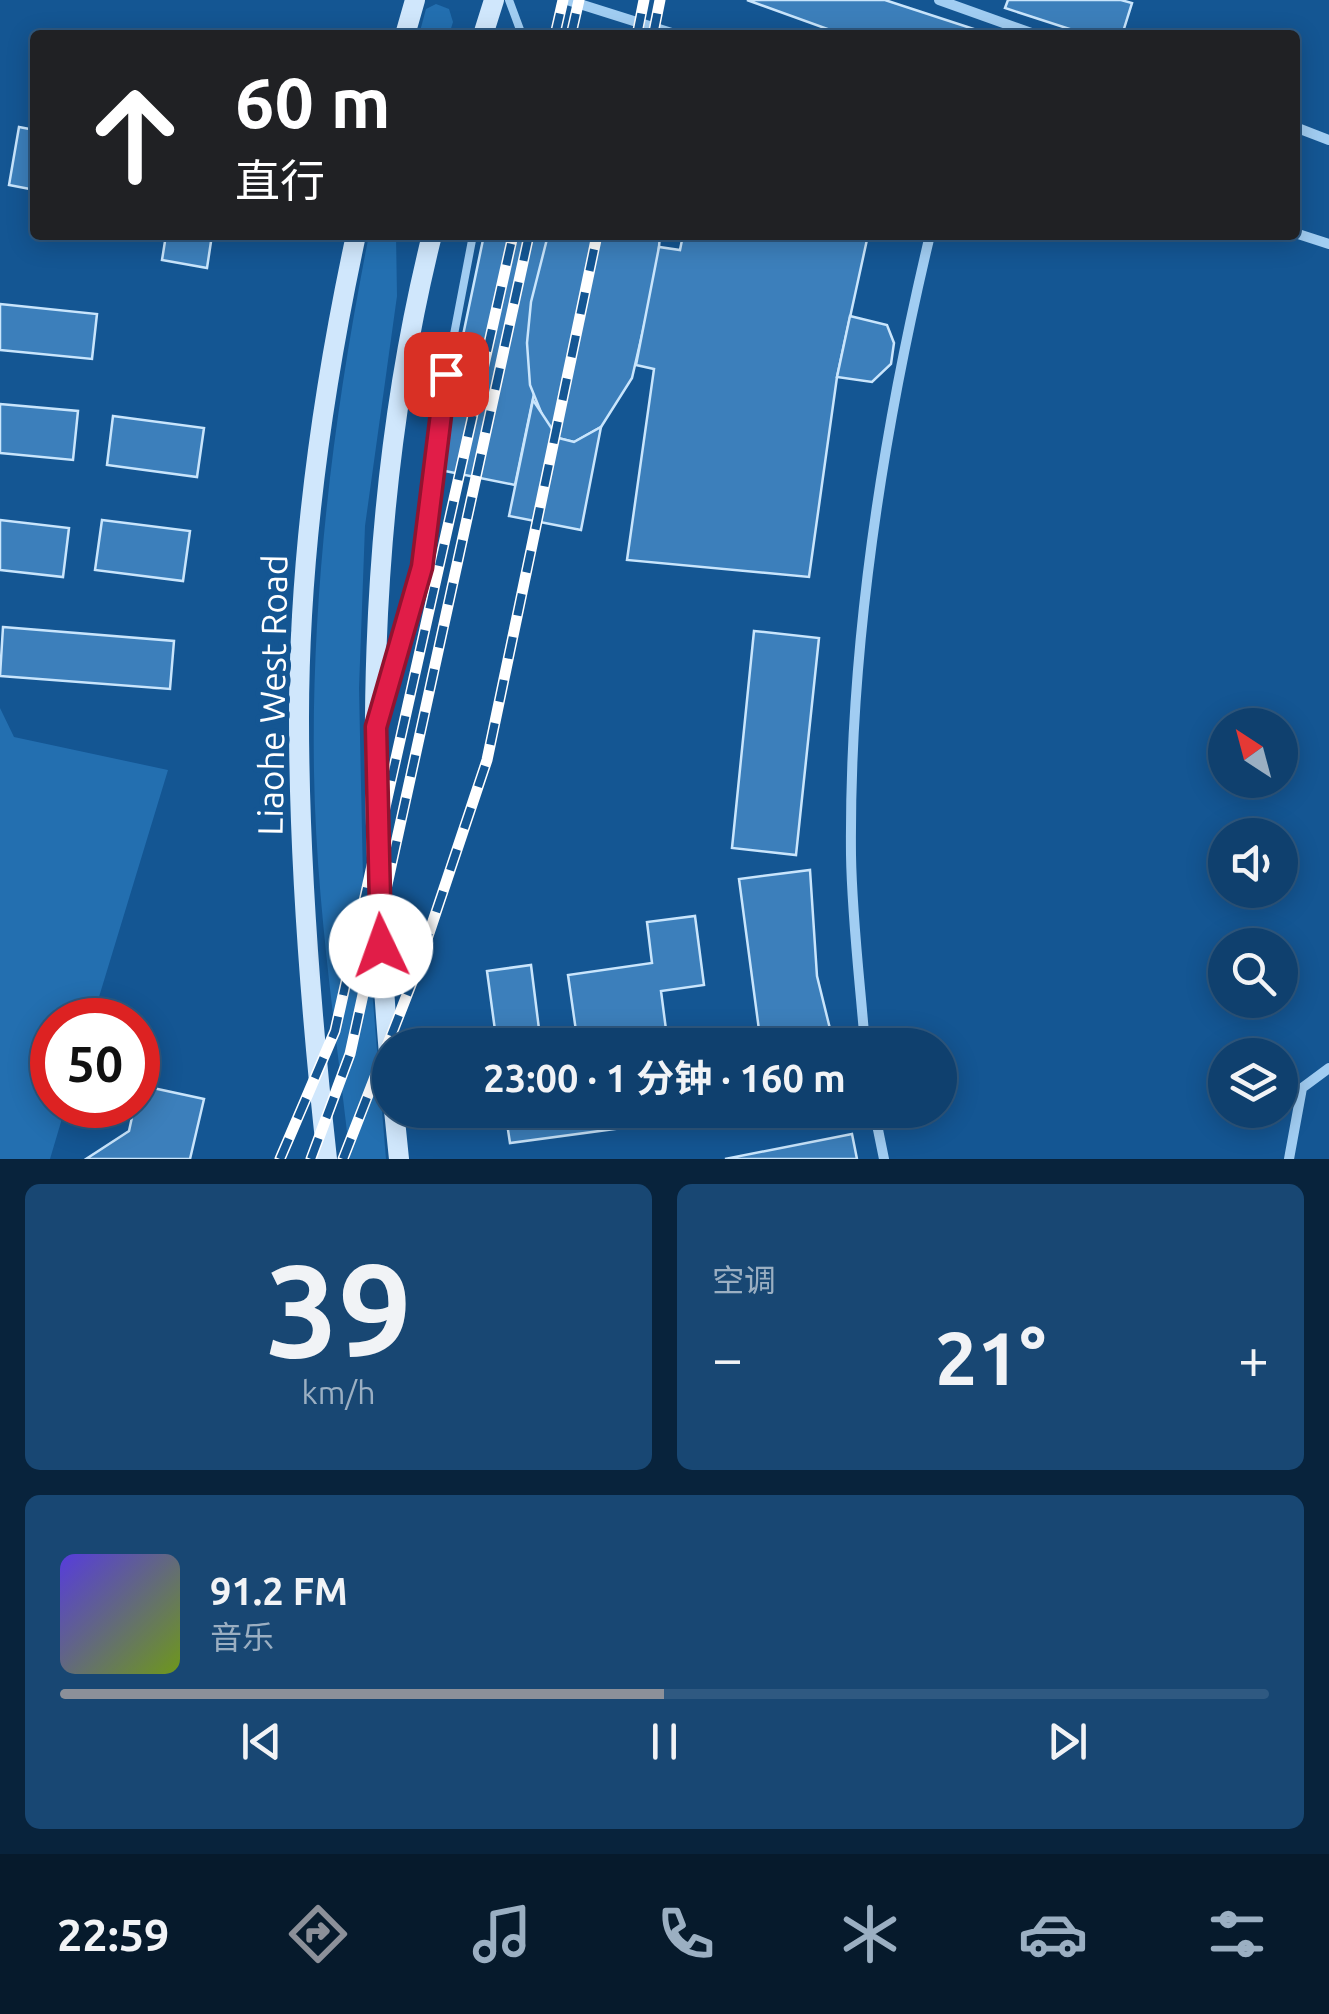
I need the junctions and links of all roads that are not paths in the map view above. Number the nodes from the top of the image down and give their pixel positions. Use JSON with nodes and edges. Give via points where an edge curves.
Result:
{"nodes":[{"id":1,"x":415,"y":0,"type":"edge"},
{"id":2,"x":494,"y":0,"type":"edge"},
{"id":3,"x":509,"y":0,"type":"edge"},
{"id":4,"x":567,"y":0,"type":"edge"},
{"id":5,"x":939,"y":0,"type":"edge"},
{"id":6,"x":406,"y":30,"type":"edge"},
{"id":7,"x":485,"y":30,"type":"edge"},
{"id":8,"x":520,"y":30,"type":"edge"},
{"id":9,"x":662,"y":30,"type":"edge"},
{"id":10,"x":1023,"y":30,"type":"edge"},
{"id":11,"x":1300,"y":130,"type":"edge"},
{"id":12,"x":1329,"y":140,"type":"edge"},
{"id":13,"x":1300,"y":235,"type":"edge"},
{"id":14,"x":355,"y":240,"type":"edge"},
{"id":15,"x":431,"y":240,"type":"edge"},
{"id":16,"x":472,"y":240,"type":"edge"},
{"id":17,"x":929,"y":240,"type":"edge"},
{"id":18,"x":1329,"y":244,"type":"edge"},
{"id":19,"x":376,"y":727,"type":"junction"},
{"id":20,"x":388,"y":1028,"type":"edge"},
{"id":21,"x":864,"y":1028,"type":"edge"},
{"id":22,"x":1329,"y":1068,"type":"edge"},
{"id":23,"x":396,"y":1128,"type":"edge"},
{"id":24,"x":878,"y":1128,"type":"edge"},
{"id":25,"x":327,"y":1159,"type":"edge"},
{"id":26,"x":399,"y":1159,"type":"edge"},
{"id":27,"x":884,"y":1159,"type":"edge"},
{"id":28,"x":1289,"y":1159,"type":"edge"}],
"edges":[{"from":1,"to":6,"type":"main road"},
{"from":2,"to":7,"type":"main road"},
{"from":3,"to":8,"type":"lane"},
{"from":4,"to":9,"type":"street"},
{"from":5,"to":10,"type":"street"},
{"from":11,"to":12,"type":"street"},
{"from":13,"to":18,"type":"street"},
{"from":14,"to":25,"type":"main road","name":"Liaohe West Road","via":[[323,418],[299,716],[302,874]]},
{"from":15,"to":19,"type":"main road","via":[[393,431],[377,589]]},
{"from":16,"to":19,"type":"lane","via":[[434,439],[422,567]]},
{"from":17,"to":21,"type":"street","via":[[888,437],[858,670],[851,856]]},
{"from":19,"to":20,"type":"main road"},
{"from":22,"to":28,"type":"street","via":[[1302,1088]]},
{"from":23,"to":26,"type":"main road"},
{"from":24,"to":27,"type":"street"}]}
